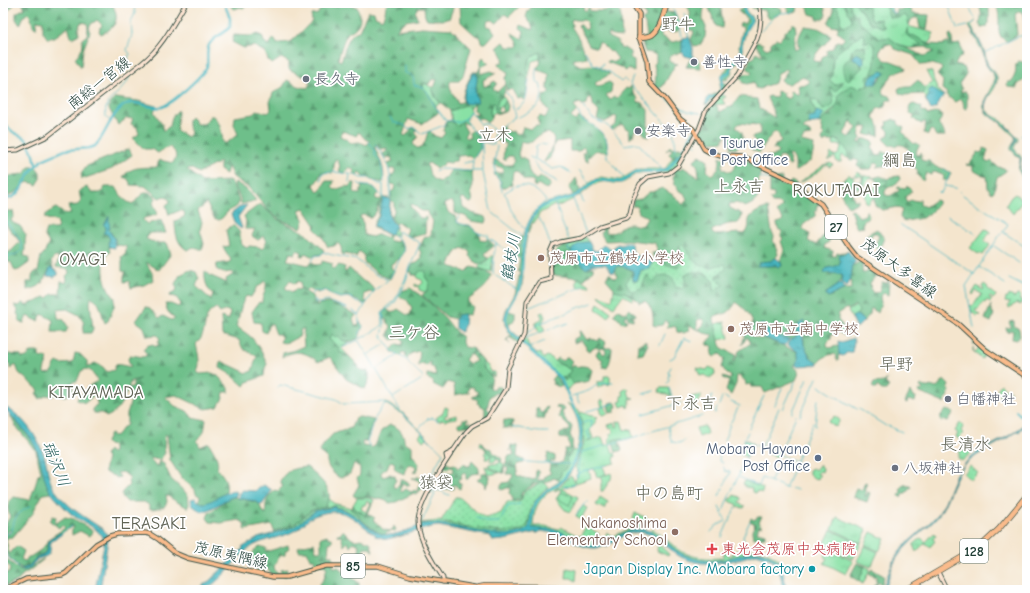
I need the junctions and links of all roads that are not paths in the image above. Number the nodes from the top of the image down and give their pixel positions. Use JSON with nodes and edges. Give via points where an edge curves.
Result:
{"nodes":[{"id":1,"x":186,"y":3,"type":"edge"},
{"id":2,"x":632,"y":3,"type":"edge"},
{"id":3,"x":667,"y":3,"type":"edge"},
{"id":4,"x":759,"y":3,"type":"edge"},
{"id":5,"x":639,"y":37,"type":"junction"},
{"id":6,"x":695,"y":132,"type":"junction"},
{"id":7,"x":3,"y":151,"type":"edge"},
{"id":8,"x":1027,"y":376,"type":"edge"},
{"id":9,"x":1027,"y":495,"type":"edge"},
{"id":10,"x":938,"y":572,"type":"junction"},
{"id":11,"x":443,"y":582,"type":"junction"},
{"id":12,"x":474,"y":587,"type":"junction"},
{"id":13,"x":3,"y":590,"type":"edge"},
{"id":14,"x":464,"y":590,"type":"edge"},
{"id":15,"x":577,"y":590,"type":"edge"},
{"id":16,"x":906,"y":590,"type":"edge"},
{"id":17,"x":947,"y":590,"type":"edge"}],
"edges":[{"from":1,"to":7,"type":"main road","name":"南総一宮線","via":[[157,50],[129,73],[48,136],[18,150]]},
{"from":2,"to":5,"type":"main road","name":"茂原大多喜線","number":"27","via":[[640,14]]},
{"from":3,"to":5,"type":"highway","via":[[655,33]]},
{"from":4,"to":6,"type":"main road","via":[[761,18],[757,40],[737,76],[706,110]]},
{"from":5,"to":6,"type":"main road","name":"茂原大多喜線","number":"27","via":[[647,61],[649,83],[680,119]]},
{"from":6,"to":8,"type":"main road","name":"茂原大多喜線","number":"27","via":[[703,148],[709,152],[723,157],[742,157],[798,183],[807,194],[821,204],[857,257],[955,322],[986,350]]},
{"from":6,"to":11,"type":"main road","via":[[685,155],[673,170],[651,176],[640,184],[626,218],[600,226],[581,238],[553,245],[550,252],[551,279],[539,282],[528,300],[523,340],[508,368],[506,388],[486,420],[468,429],[447,460],[420,510],[420,533]]},
{"from":9,"to":10,"type":"highway","number":"128","via":[[983,545]]},
{"from":10,"to":16,"type":"highway","number":"128"},
{"from":10,"to":17,"type":"main road"},
{"from":11,"to":12,"type":"main road","name":"茂原夷隅線","number":"85"},
{"from":11,"to":13,"type":"main road","name":"茂原夷隅線","number":"85","via":[[410,576],[378,566],[326,566],[287,577],[266,576],[187,558],[175,553],[150,534],[121,534],[101,541],[60,576],[26,579]]},
{"from":12,"to":14,"type":"highway"},
{"from":12,"to":15,"type":"highway","via":[[561,587]]}]}
